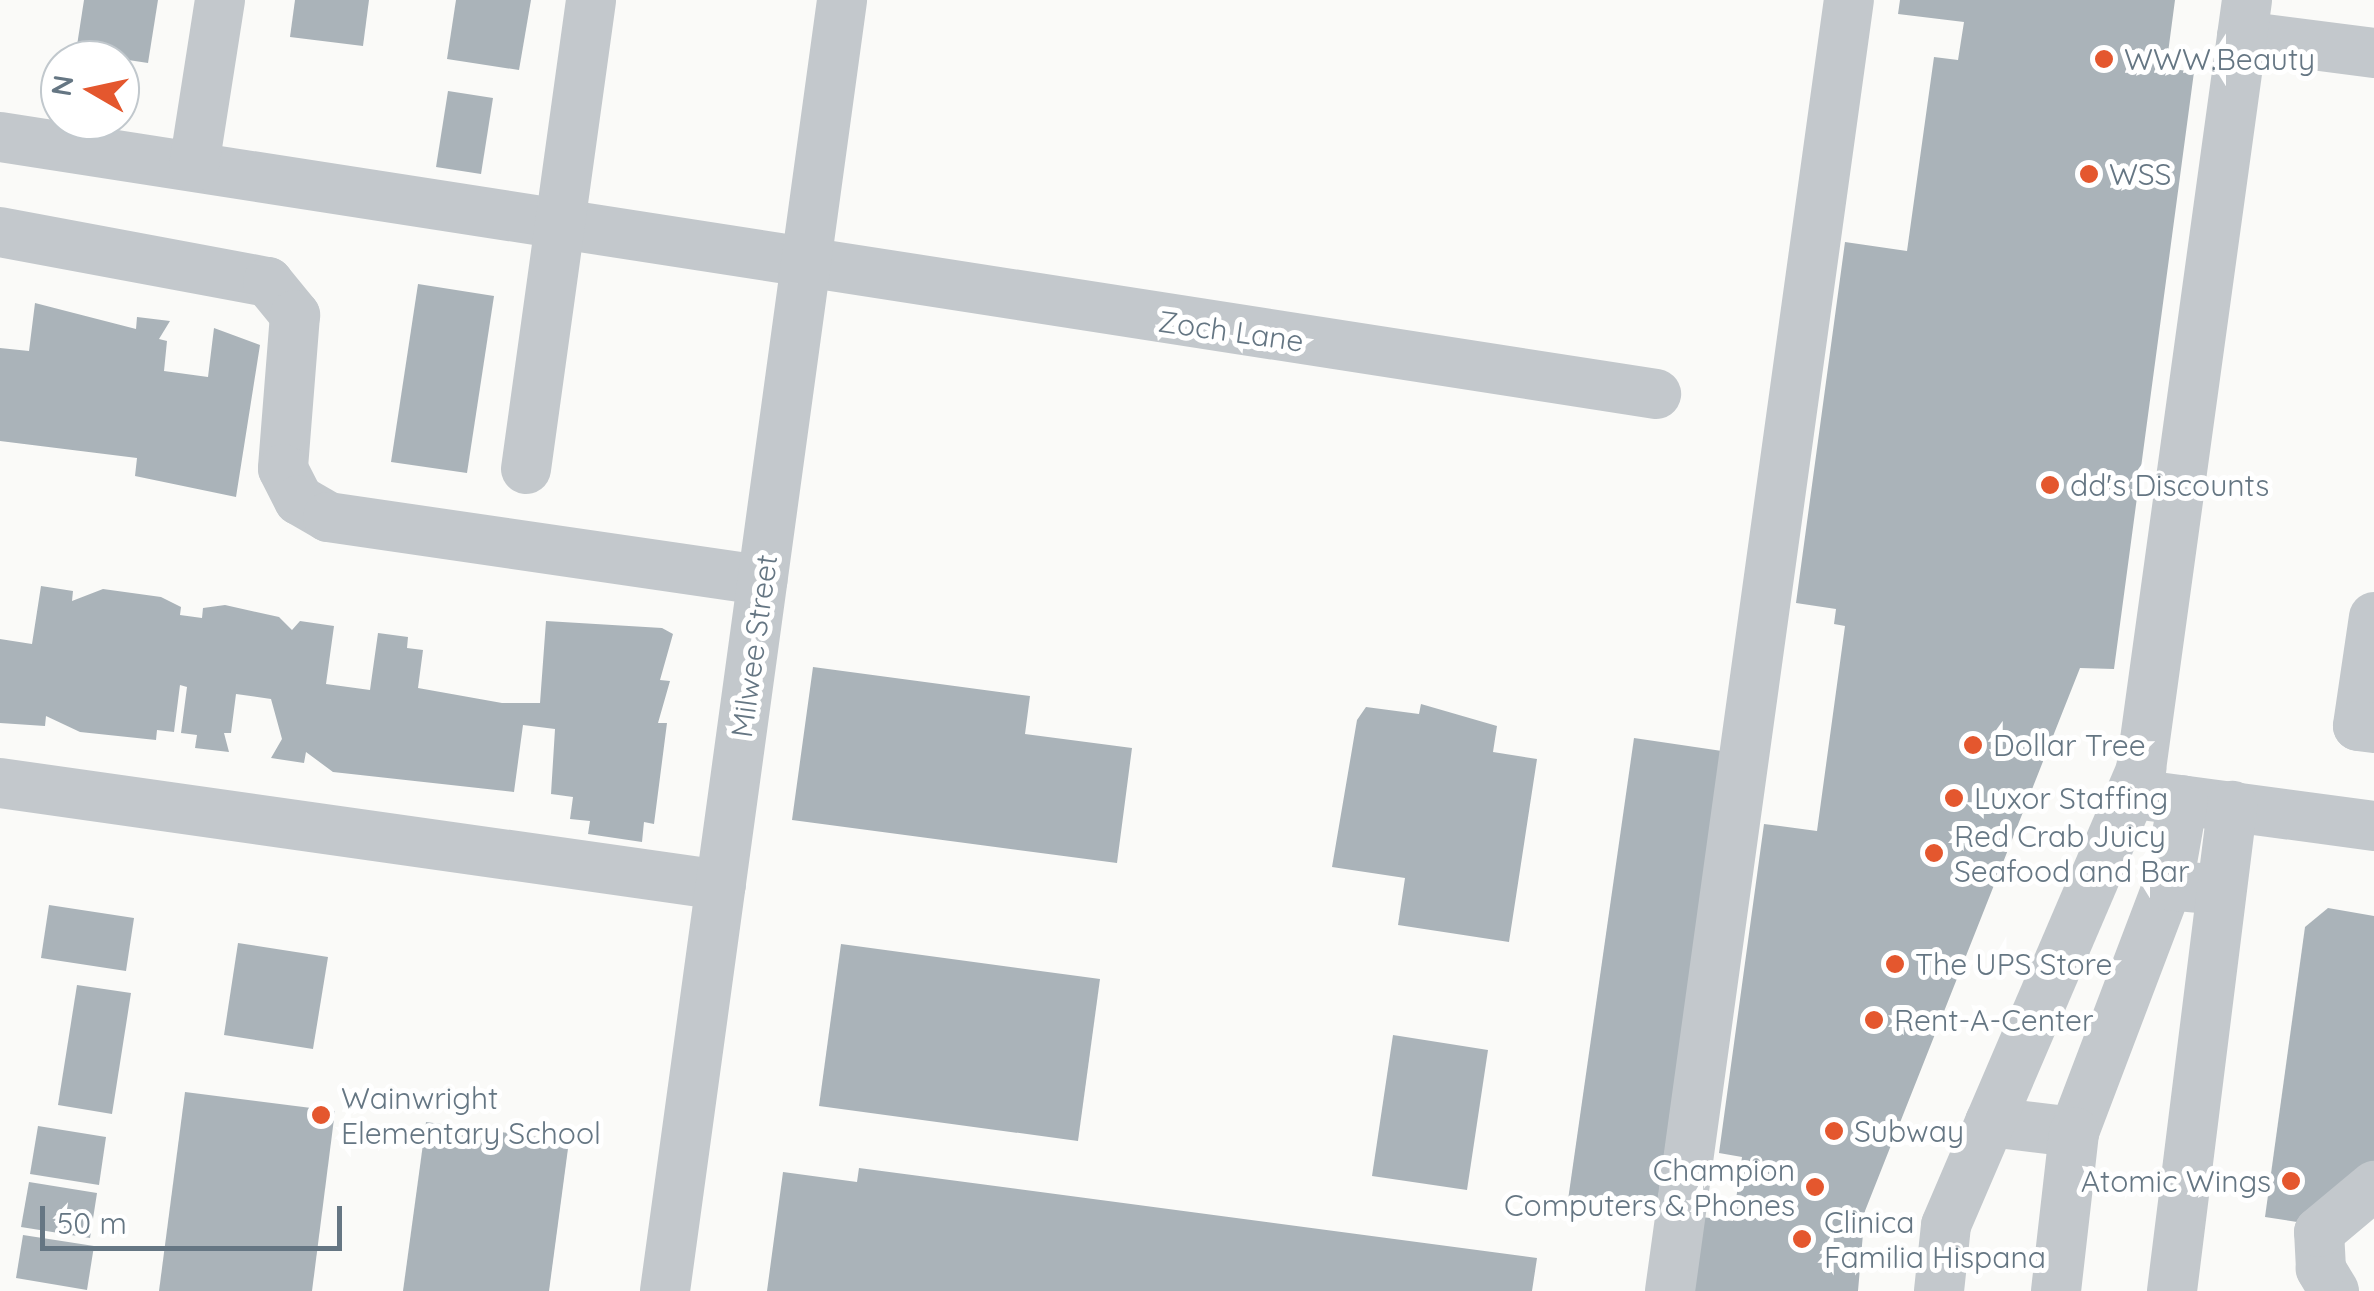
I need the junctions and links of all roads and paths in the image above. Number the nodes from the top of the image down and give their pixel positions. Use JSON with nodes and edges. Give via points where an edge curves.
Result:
{"nodes":[{"id":1,"x":220,"y":0,"type":"edge"},
{"id":2,"x":591,"y":0,"type":"edge"},
{"id":3,"x":842,"y":0,"type":"edge"},
{"id":4,"x":1849,"y":0,"type":"edge"},
{"id":5,"x":2244,"y":18,"type":"edge"},
{"id":6,"x":2374,"y":53,"type":"edge"},
{"id":7,"x":0,"y":137,"type":"edge"},
{"id":8,"x":194,"y":166,"type":"junction"},
{"id":9,"x":560,"y":220,"type":"junction"},
{"id":10,"x":0,"y":232,"type":"edge"},
{"id":11,"x":805,"y":268,"type":"junction"},
{"id":12,"x":1656,"y":394,"type":"dead end"},
{"id":13,"x":526,"y":469,"type":"dead end"},
{"id":14,"x":762,"y":580,"type":"junction"},
{"id":15,"x":2374,"y":618,"type":"edge"},
{"id":16,"x":2374,"y":728,"type":"edge"},
{"id":17,"x":0,"y":782,"type":"edge"},
{"id":18,"x":2159,"y":797,"type":"junction"},
{"id":19,"x":2232,"y":806,"type":"junction"},
{"id":20,"x":2374,"y":826,"type":"edge"},
{"id":21,"x":721,"y":885,"type":"junction"},
{"id":22,"x":2168,"y":885,"type":"junction"},
{"id":23,"x":2219,"y":890,"type":"junction"},
{"id":24,"x":1990,"y":1122,"type":"junction"},
{"id":25,"x":2074,"y":1132,"type":"junction"},
{"id":26,"x":2374,"y":1186,"type":"edge"},
{"id":27,"x":665,"y":1291,"type":"edge"},
{"id":28,"x":1670,"y":1291,"type":"edge"},
{"id":29,"x":1939,"y":1291,"type":"edge"},
{"id":30,"x":2056,"y":1291,"type":"edge"},
{"id":31,"x":2172,"y":1291,"type":"edge"},
{"id":32,"x":2334,"y":1291,"type":"edge"}],
"edges":[{"from":1,"to":8,"type":"street"},
{"from":2,"to":9,"type":"street"},
{"from":3,"to":11,"type":"street","name":"Milwee Street"},
{"from":4,"to":28,"type":"street"},
{"from":5,"to":6,"type":"street"},
{"from":5,"to":18,"type":"street"},
{"from":7,"to":8,"type":"street","name":"Zoch Lane"},
{"from":8,"to":9,"type":"street","name":"Zoch Lane"},
{"from":9,"to":11,"type":"street","name":"Zoch Lane"},
{"from":9,"to":13,"type":"street"},
{"from":10,"to":14,"type":"street","via":[[268,282],[295,315],[283,469],[298,500],[328,517]]},
{"from":11,"to":12,"type":"street","name":"Zoch Lane"},
{"from":11,"to":14,"type":"street","name":"Milwee Street"},
{"from":14,"to":21,"type":"street","name":"Milwee Street"},
{"from":15,"to":16,"type":"street","via":[[2358,726]]},
{"from":17,"to":21,"type":"street"},
{"from":18,"to":19,"type":"street"},
{"from":18,"to":22,"type":"street"},
{"from":18,"to":24,"type":"street"},
{"from":19,"to":20,"type":"street"},
{"from":19,"to":23,"type":"street"},
{"from":21,"to":27,"type":"street","name":"Milwee Street"},
{"from":22,"to":23,"type":"street"},
{"from":22,"to":25,"type":"street"},
{"from":23,"to":31,"type":"street"},
{"from":24,"to":25,"type":"street"},
{"from":24,"to":29,"type":"street","via":[[1946,1225]]},
{"from":25,"to":30,"type":"street"},
{"from":26,"to":32,"type":"street","via":[[2319,1232],[2321,1270]]}]}
